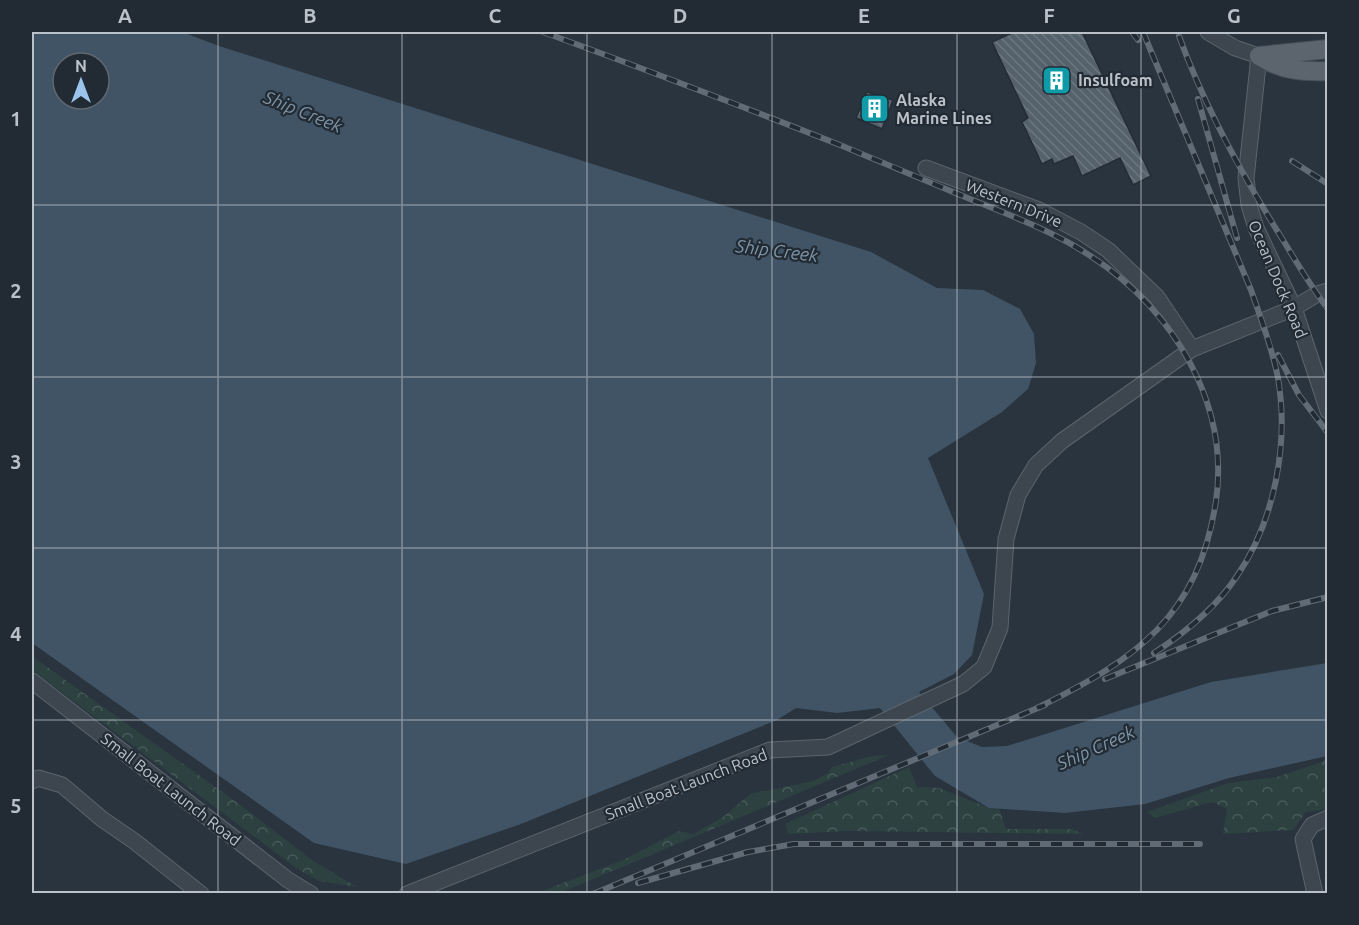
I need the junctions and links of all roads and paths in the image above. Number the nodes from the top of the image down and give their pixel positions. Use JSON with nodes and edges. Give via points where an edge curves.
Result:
{"nodes":[{"id":1,"x":1208,"y":32,"type":"edge"},
{"id":2,"x":1328,"y":49,"type":"edge"},
{"id":3,"x":1259,"y":56,"type":"junction"},
{"id":4,"x":1328,"y":71,"type":"edge"},
{"id":5,"x":926,"y":168,"type":"dead end"},
{"id":6,"x":1328,"y":291,"type":"edge"},
{"id":7,"x":1294,"y":308,"type":"junction"},
{"id":8,"x":1192,"y":349,"type":"junction"},
{"id":9,"x":1328,"y":411,"type":"edge"},
{"id":10,"x":32,"y":681,"type":"edge"},
{"id":11,"x":32,"y":781,"type":"edge"},
{"id":12,"x":1328,"y":818,"type":"edge"},
{"id":13,"x":409,"y":893,"type":"edge"},
{"id":14,"x":201,"y":894,"type":"edge"},
{"id":15,"x":311,"y":894,"type":"edge"},
{"id":16,"x":1315,"y":894,"type":"edge"}],
"edges":[{"from":1,"to":3,"type":"street"},
{"from":2,"to":3,"type":"main road"},
{"from":3,"to":4,"type":"main road","via":[[1286,69]]},
{"from":3,"to":7,"type":"street","name":"Ocean Dock Road","via":[[1246,192],[1256,228]]},
{"from":5,"to":8,"type":"street","name":"Western Drive","via":[[1039,210],[1108,250],[1158,297]]},
{"from":6,"to":7,"type":"street"},
{"from":7,"to":8,"type":"street"},
{"from":7,"to":9,"type":"street","name":"Ocean Dock Road"},
{"from":8,"to":13,"type":"street","name":"Small Boat Launch Road","via":[[1062,441],[1036,465],[1018,495],[1006,539],[1000,628],[984,667],[963,684],[828,747],[770,750]]},
{"from":10,"to":15,"type":"street","name":"Small Boat Launch Road"},
{"from":11,"to":14,"type":"street","via":[[38,778],[62,785]]},
{"from":12,"to":16,"type":"street","via":[[1312,825],[1304,839]]}]}
